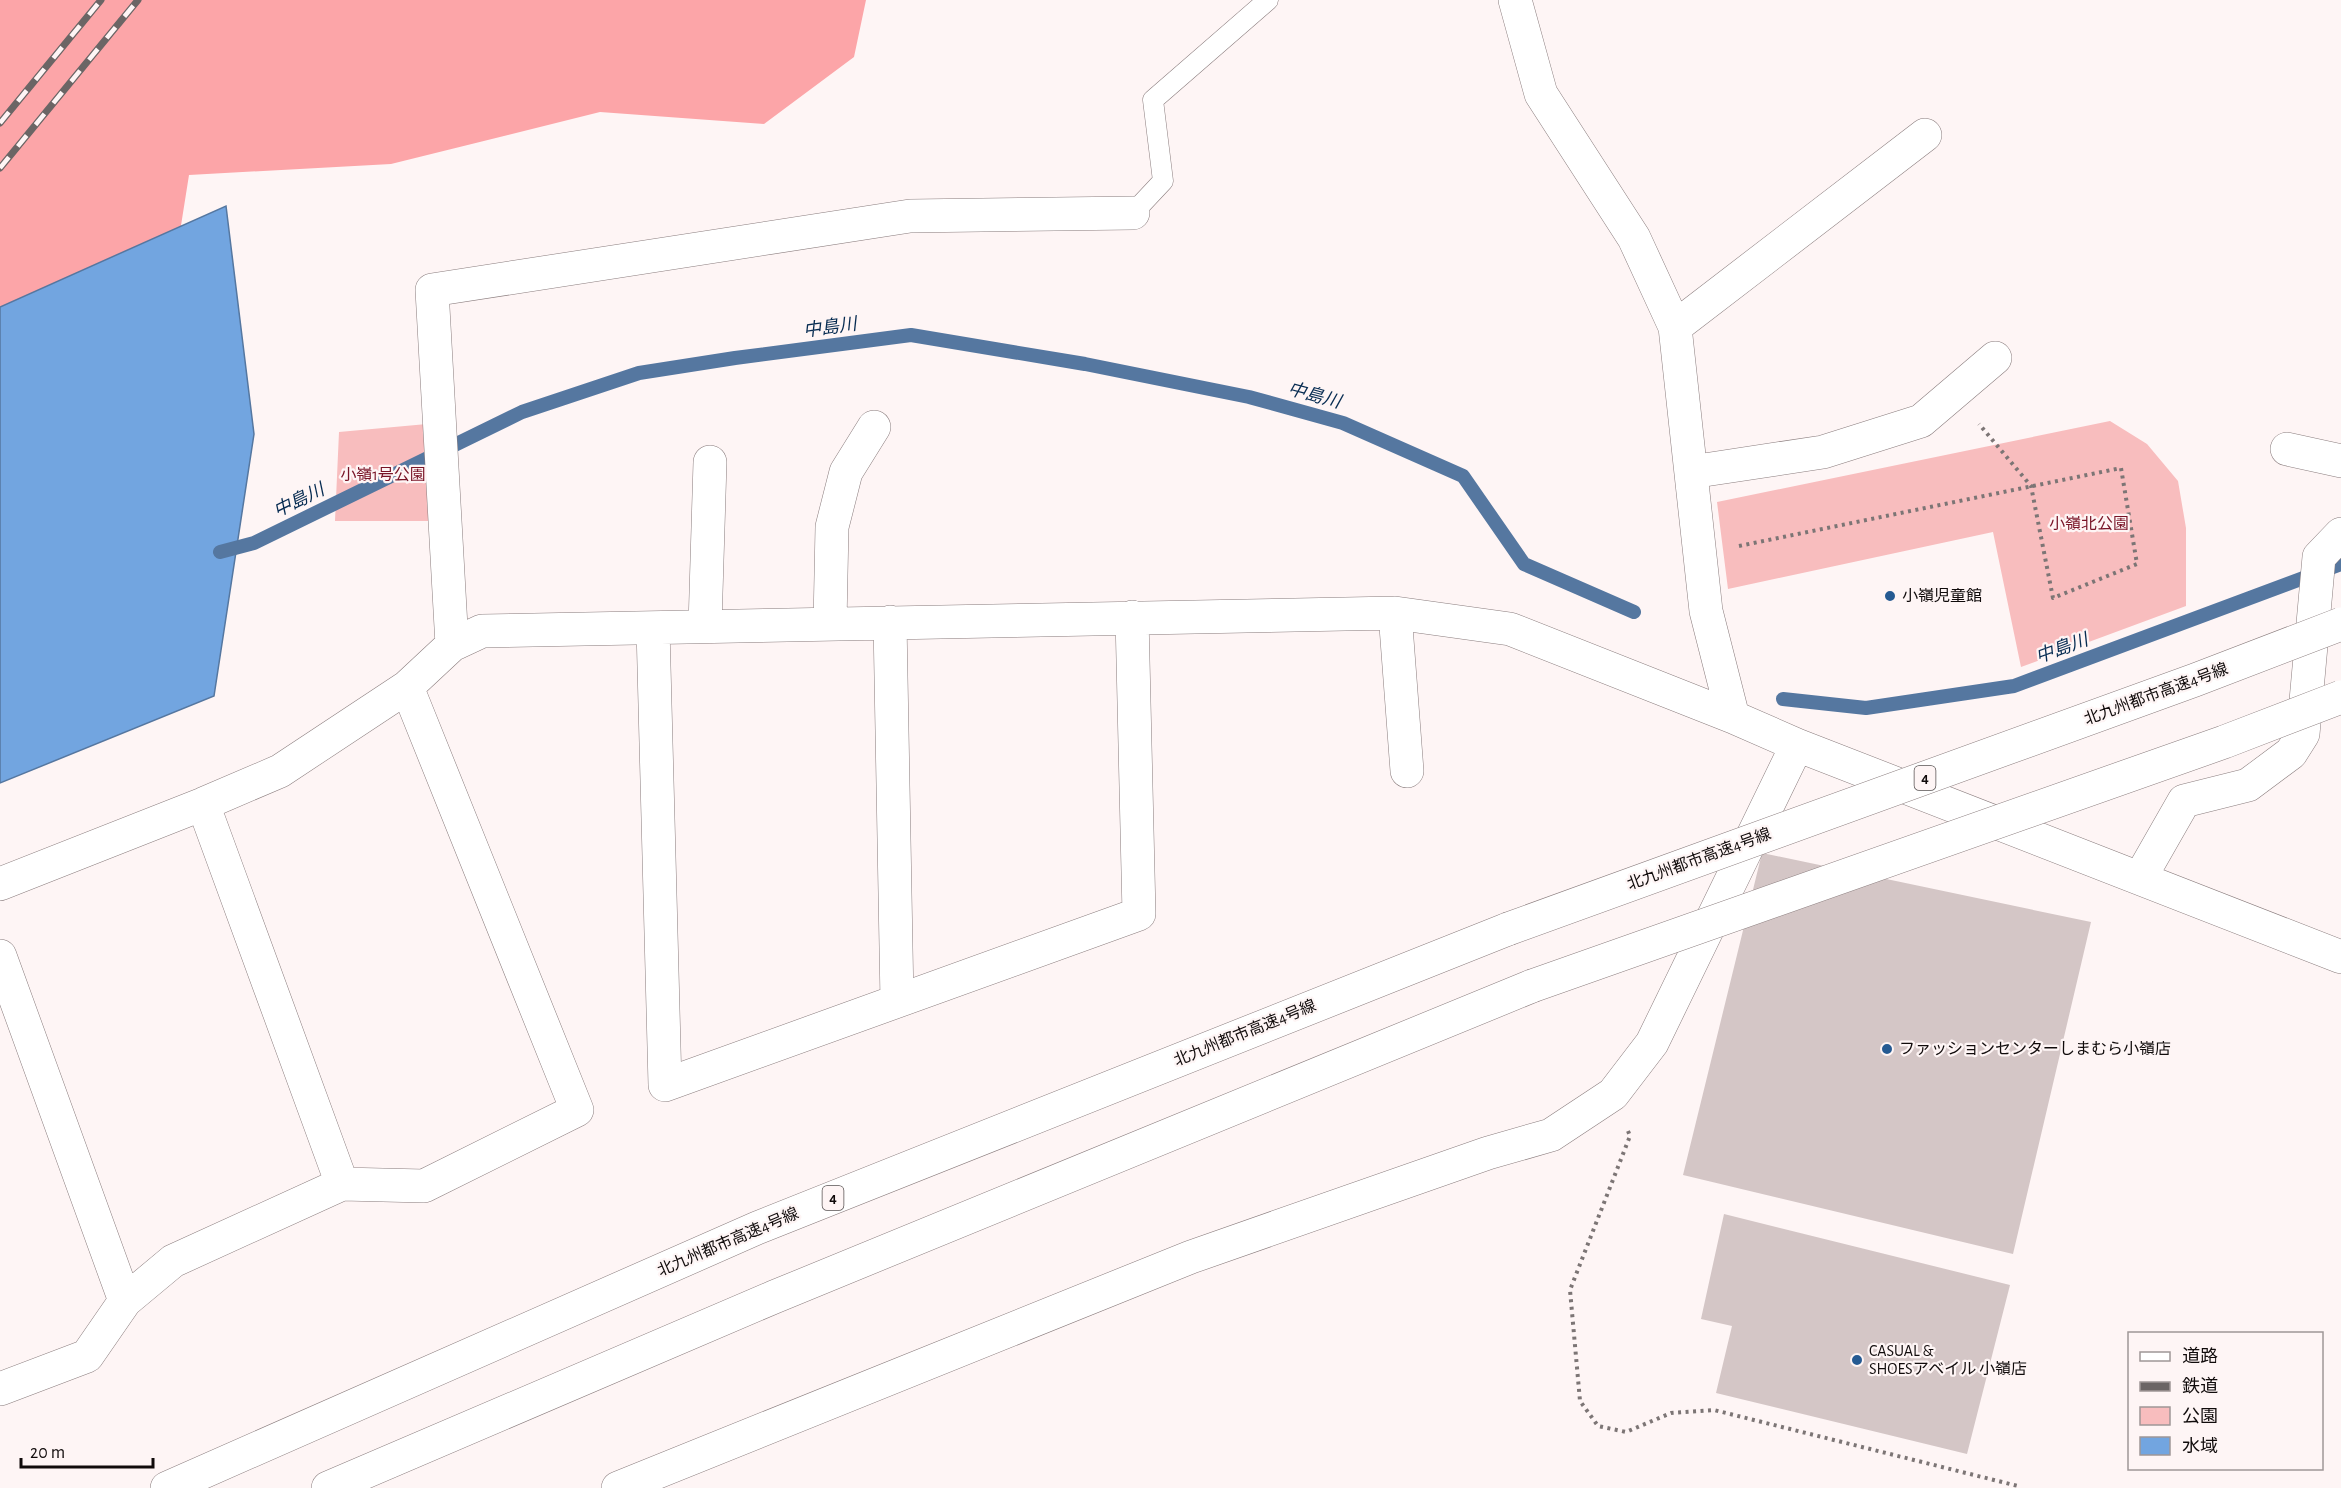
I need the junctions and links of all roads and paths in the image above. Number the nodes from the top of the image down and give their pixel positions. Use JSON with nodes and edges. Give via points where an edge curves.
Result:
{"nodes":[{"id":1,"x":1269,"y":0,"type":"edge"},
{"id":2,"x":1515,"y":0,"type":"edge"},
{"id":3,"x":1925,"y":135,"type":"dead end"},
{"id":4,"x":1133,"y":213,"type":"joint"},
{"id":5,"x":1675,"y":327,"type":"junction"},
{"id":6,"x":1995,"y":358,"type":"dead end"},
{"id":7,"x":1954,"y":394,"type":"junction"},
{"id":8,"x":874,"y":427,"type":"dead end"},
{"id":9,"x":2287,"y":448,"type":"dead end"},
{"id":10,"x":2341,"y":461,"type":"edge"},
{"id":11,"x":710,"y":462,"type":"dead end"},
{"id":12,"x":1691,"y":472,"type":"junction"},
{"id":13,"x":2031,"y":486,"type":"junction"},
{"id":14,"x":2341,"y":534,"type":"edge"},
{"id":15,"x":1700,"y":554,"type":"junction"},
{"id":16,"x":1395,"y":613,"type":"junction"},
{"id":17,"x":1132,"y":617,"type":"junction"},
{"id":18,"x":2327,"y":620,"type":"edge"},
{"id":19,"x":890,"y":622,"type":"junction"},
{"id":20,"x":830,"y":623,"type":"junction"},
{"id":21,"x":705,"y":626,"type":"junction"},
{"id":22,"x":653,"y":628,"type":"junction"},
{"id":23,"x":452,"y":645,"type":"junction"},
{"id":24,"x":407,"y":687,"type":"junction"},
{"id":25,"x":2341,"y":697,"type":"edge"},
{"id":26,"x":1733,"y":717,"type":"junction"},
{"id":27,"x":1797,"y":745,"type":"junction"},
{"id":28,"x":1407,"y":771,"type":"dead end"},
{"id":29,"x":203,"y":804,"type":"junction"},
{"id":30,"x":2140,"y":878,"type":"junction"},
{"id":31,"x":0,"y":884,"type":"edge"},
{"id":32,"x":0,"y":956,"type":"edge"},
{"id":33,"x":2341,"y":957,"type":"edge"},
{"id":34,"x":897,"y":1002,"type":"junction"},
{"id":35,"x":1613,"y":1094,"type":"junction"},
{"id":36,"x":342,"y":1184,"type":"junction"},
{"id":37,"x":125,"y":1301,"type":"junction"},
{"id":38,"x":0,"y":1389,"type":"edge"},
{"id":39,"x":167,"y":1488,"type":"edge"},
{"id":40,"x":328,"y":1488,"type":"edge"},
{"id":41,"x":618,"y":1488,"type":"edge"},
{"id":42,"x":2017,"y":1488,"type":"edge"}],
"edges":[{"from":1,"to":4,"type":"lane","via":[[1153,100],[1163,181]]},
{"from":2,"to":5,"type":"main road","via":[[1541,94],[1634,238]]},
{"from":3,"to":5,"type":"main road"},
{"from":4,"to":23,"type":"main road","via":[[910,216],[432,290]]},
{"from":5,"to":12,"type":"main road"},
{"from":6,"to":7,"type":"main road"},
{"from":7,"to":12,"type":"main road","via":[[1921,421],[1823,452]]},
{"from":7,"to":13,"type":"path"},
{"from":8,"to":20,"type":"main road","via":[[846,472],[832,527]]},
{"from":9,"to":10,"type":"main road"},
{"from":11,"to":21,"type":"main road"},
{"from":12,"to":15,"type":"main road"},
{"from":13,"to":13,"type":"path","via":[[2121,468],[2137,564],[2053,598]]},
{"from":13,"to":15,"type":"path"},
{"from":14,"to":18,"type":"main road","via":[[2319,557]]},
{"from":15,"to":26,"type":"main road","via":[[1706,611]]},
{"from":16,"to":17,"type":"main road"},
{"from":16,"to":26,"type":"main road","via":[[1510,629]]},
{"from":16,"to":28,"type":"main road"},
{"from":17,"to":19,"type":"main road"},
{"from":17,"to":34,"type":"main road","via":[[1139,914]]},
{"from":18,"to":30,"type":"main road","via":[[2303,734],[2291,753],[2248,785],[2184,801]]},
{"from":18,"to":39,"type":"main road","name":"北九州都市高速4号線","number":"4","bridge":true,"via":[[2195,680],[1508,929],[757,1228]]},
{"from":19,"to":20,"type":"main road"},
{"from":19,"to":34,"type":"main road"},
{"from":20,"to":21,"type":"main road"},
{"from":21,"to":22,"type":"main road"},
{"from":22,"to":23,"type":"main road","via":[[482,631]]},
{"from":22,"to":34,"type":"main road","via":[[664,1085]]},
{"from":23,"to":24,"type":"main road"},
{"from":24,"to":29,"type":"main road","via":[[280,771]]},
{"from":24,"to":36,"type":"main road","via":[[578,1110],[423,1186]]},
{"from":25,"to":40,"type":"main road","bridge":true,"via":[[2202,750],[1532,986],[774,1297]]},
{"from":26,"to":27,"type":"main road"},
{"from":27,"to":30,"type":"main road"},
{"from":27,"to":35,"type":"main road","via":[[1652,1042]]},
{"from":29,"to":31,"type":"main road"},
{"from":29,"to":36,"type":"main road"},
{"from":30,"to":33,"type":"main road"},
{"from":32,"to":37,"type":"main road"},
{"from":35,"to":41,"type":"main road","via":[[1551,1135],[1488,1153],[1191,1257]]},
{"from":35,"to":42,"type":"path","via":[[1630,1136],[1570,1290],[1580,1401],[1598,1426],[1626,1432],[1671,1413],[1714,1410]]},
{"from":36,"to":37,"type":"main road","via":[[173,1261]]},
{"from":37,"to":38,"type":"main road","via":[[87,1356]]}]}
